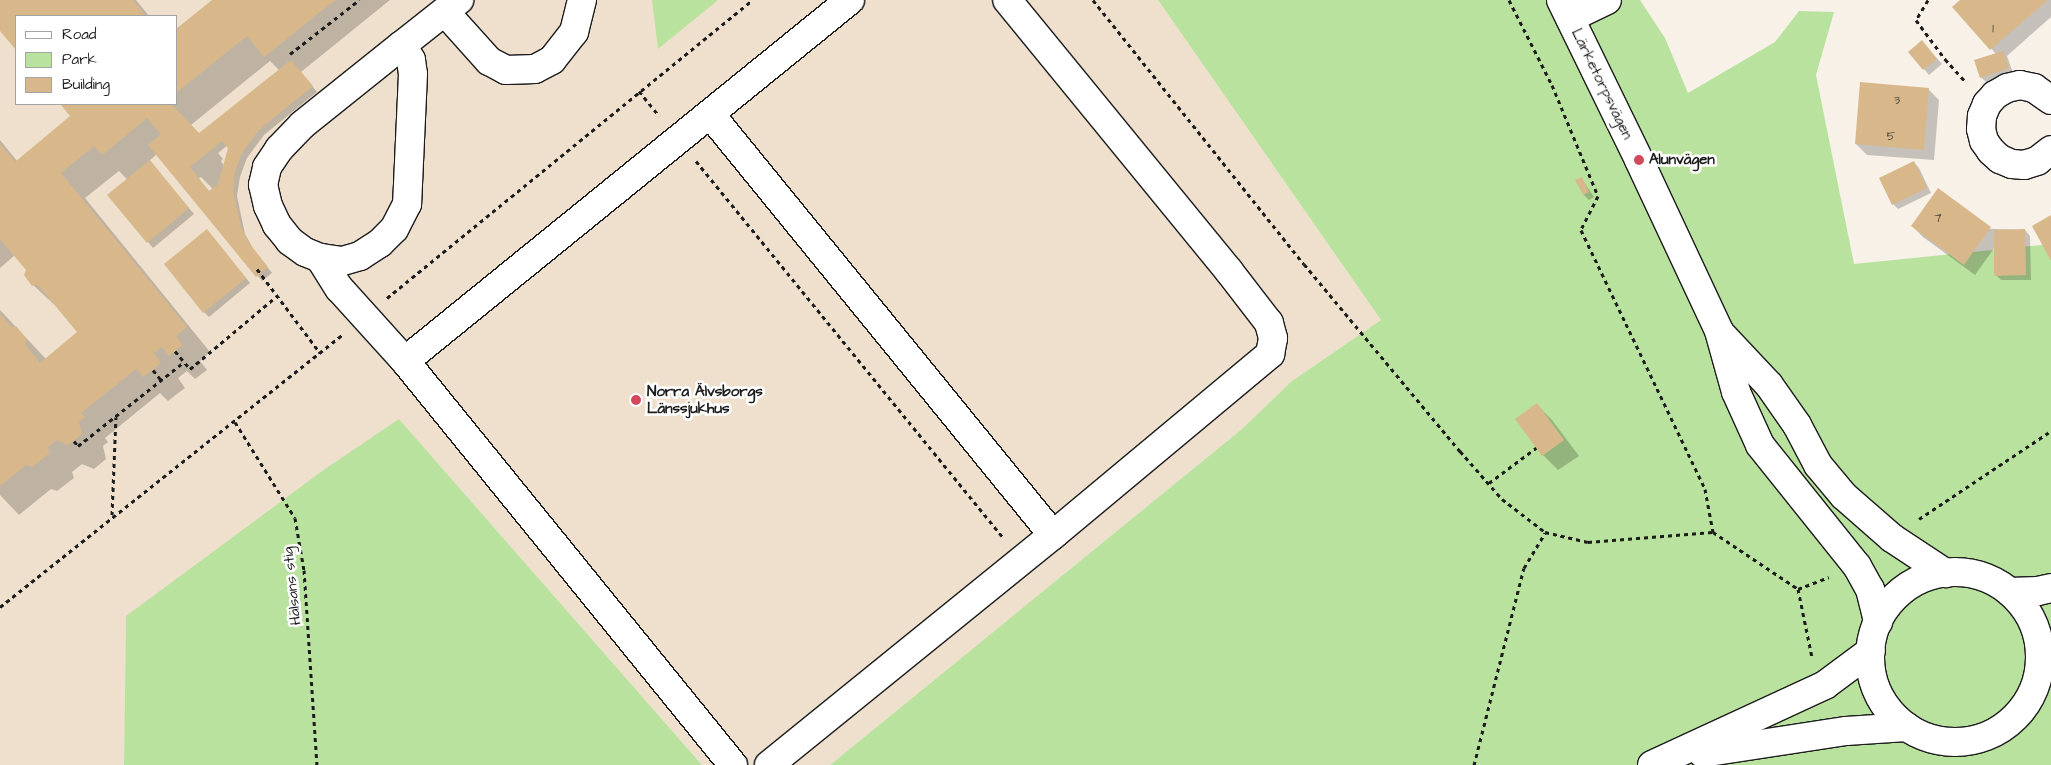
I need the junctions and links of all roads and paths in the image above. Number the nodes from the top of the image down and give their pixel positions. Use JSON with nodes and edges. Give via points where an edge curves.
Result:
{"nodes":[{"id":1,"x":359,"y":0,"type":"edge"},
{"id":2,"x":582,"y":0,"type":"edge"},
{"id":3,"x":850,"y":0,"type":"edge"},
{"id":4,"x":1007,"y":0,"type":"edge"},
{"id":5,"x":1093,"y":0,"type":"edge"},
{"id":6,"x":1509,"y":0,"type":"edge"},
{"id":7,"x":1607,"y":0,"type":"edge"},
{"id":8,"x":1928,"y":0,"type":"edge"},
{"id":9,"x":452,"y":6,"type":"edge"},
{"id":10,"x":1565,"y":9,"type":"edge"},
{"id":11,"x":402,"y":45,"type":"junction"},
{"id":12,"x":290,"y":54,"type":"dead end"},
{"id":13,"x":639,"y":91,"type":"dead end"},
{"id":14,"x":2048,"y":91,"type":"edge"},
{"id":15,"x":1987,"y":104,"type":"junction"},
{"id":16,"x":710,"y":114,"type":"junction"},
{"id":17,"x":678,"y":139,"type":"junction"},
{"id":18,"x":2051,"y":150,"type":"edge"},
{"id":19,"x":320,"y":258,"type":"junction"},
{"id":20,"x":258,"y":269,"type":"dead end"},
{"id":21,"x":277,"y":296,"type":"junction"},
{"id":22,"x":1718,"y":331,"type":"junction"},
{"id":23,"x":175,"y":351,"type":"dead end"},
{"id":24,"x":320,"y":353,"type":"dead end"},
{"id":25,"x":404,"y":361,"type":"junction"},
{"id":26,"x":184,"y":362,"type":"junction"},
{"id":27,"x":153,"y":370,"type":"dead end"},
{"id":28,"x":162,"y":381,"type":"junction"},
{"id":29,"x":116,"y":416,"type":"junction"},
{"id":30,"x":235,"y":422,"type":"dead end"},
{"id":31,"x":2051,"y":431,"type":"edge"},
{"id":32,"x":74,"y":441,"type":"dead end"},
{"id":33,"x":1536,"y":448,"type":"dead end"},
{"id":34,"x":1489,"y":483,"type":"junction"},
{"id":35,"x":112,"y":516,"type":"dead end"},
{"id":36,"x":1545,"y":532,"type":"junction"},
{"id":37,"x":1714,"y":532,"type":"junction"},
{"id":38,"x":1053,"y":535,"type":"junction"},
{"id":39,"x":1892,"y":538,"type":"junction"},
{"id":40,"x":1022,"y":560,"type":"junction"},
{"id":41,"x":1857,"y":566,"type":"junction"},
{"id":42,"x":1945,"y":573,"type":"junction"},
{"id":43,"x":2051,"y":588,"type":"edge"},
{"id":44,"x":2010,"y":592,"type":"junction"},
{"id":45,"x":1878,"y":622,"type":"junction"},
{"id":46,"x":1871,"y":651,"type":"junction"},
{"id":47,"x":2046,"y":660,"type":"edge"},
{"id":48,"x":1907,"y":727,"type":"junction"},
{"id":49,"x":1662,"y":761,"type":"edge"},
{"id":50,"x":317,"y":765,"type":"edge"},
{"id":51,"x":733,"y":765,"type":"edge"},
{"id":52,"x":769,"y":765,"type":"edge"},
{"id":53,"x":1474,"y":765,"type":"edge"}],
"edges":[{"from":1,"to":12,"type":"path"},
{"from":2,"to":9,"type":"street","via":[[574,32],[552,60],[535,69],[506,70],[489,61]]},
{"from":3,"to":16,"type":"street"},
{"from":4,"to":38,"type":"street","via":[[1229,271],[1269,323],[1273,338],[1270,354]]},
{"from":5,"to":34,"type":"path","via":[[1304,264]]},
{"from":6,"to":37,"type":"path","via":[[1552,85],[1598,196],[1581,230],[1705,489]]},
{"from":7,"to":10,"type":"street"},
{"from":8,"to":15,"type":"path","via":[[1916,20],[1945,59]]},
{"from":9,"to":11,"type":"street"},
{"from":10,"to":22,"type":"street","name":"Lärketorpsvägen"},
{"from":11,"to":19,"type":"street","via":[[411,60],[413,74],[407,204],[394,229],[360,256],[342,261]]},
{"from":11,"to":19,"type":"street","via":[[302,125],[279,149],[267,168],[263,185],[277,225],[290,241]]},
{"from":13,"to":17,"type":"path"},
{"from":14,"to":15,"type":"street","via":[[2020,85],[2007,88]]},
{"from":15,"to":18,"type":"street","via":[[1981,129],[1984,141],[2000,159],[2024,164],[2037,161]]},
{"from":16,"to":17,"type":"street"},
{"from":16,"to":38,"type":"street"},
{"from":17,"to":25,"type":"street"},
{"from":17,"to":40,"type":"path"},
{"from":19,"to":25,"type":"street","via":[[339,288]]},
{"from":20,"to":21,"type":"path"},
{"from":21,"to":24,"type":"path"},
{"from":21,"to":26,"type":"path","via":[[190,369]]},
{"from":22,"to":39,"type":"street","via":[[1769,385],[1798,425],[1818,465],[1844,496]]},
{"from":22,"to":41,"type":"street","via":[[1736,392],[1760,445]]},
{"from":23,"to":26,"type":"path"},
{"from":25,"to":51,"type":"street"},
{"from":26,"to":28,"type":"path"},
{"from":27,"to":28,"type":"path"},
{"from":28,"to":29,"type":"path"},
{"from":29,"to":32,"type":"path","via":[[78,446]]},
{"from":29,"to":35,"type":"path"},
{"from":30,"to":50,"type":"path","name":"Hälsans stig","via":[[295,518],[304,570]]},
{"from":31,"to":39,"type":"path"},
{"from":33,"to":34,"type":"path"},
{"from":34,"to":36,"type":"path","via":[[1502,499]]},
{"from":36,"to":37,"type":"path","via":[[1588,542]]},
{"from":36,"to":53,"type":"path","via":[[1524,568]]},
{"from":37,"to":41,"type":"path","via":[[1798,589]]},
{"from":38,"to":40,"type":"street"},
{"from":39,"to":42,"type":"street"},
{"from":40,"to":52,"type":"street"},
{"from":41,"to":45,"type":"street","via":[[1870,589]]},
{"from":42,"to":44,"type":"street","via":[[1979,576]]},
{"from":42,"to":45,"type":"street","via":[[1928,577],[1898,594]]},
{"from":43,"to":44,"type":"street"},
{"from":44,"to":47,"type":"street","via":[[2034,625]]},
{"from":45,"to":46,"type":"street"},
{"from":46,"to":48,"type":"street","via":[[1871,669],[1883,702]]},
{"from":46,"to":49,"type":"street","via":[[1825,686]]},
{"from":47,"to":48,"type":"street","via":[[2028,702],[2000,730],[1963,742],[1943,742]]},
{"from":48,"to":49,"type":"street","via":[[1846,731]]}]}
